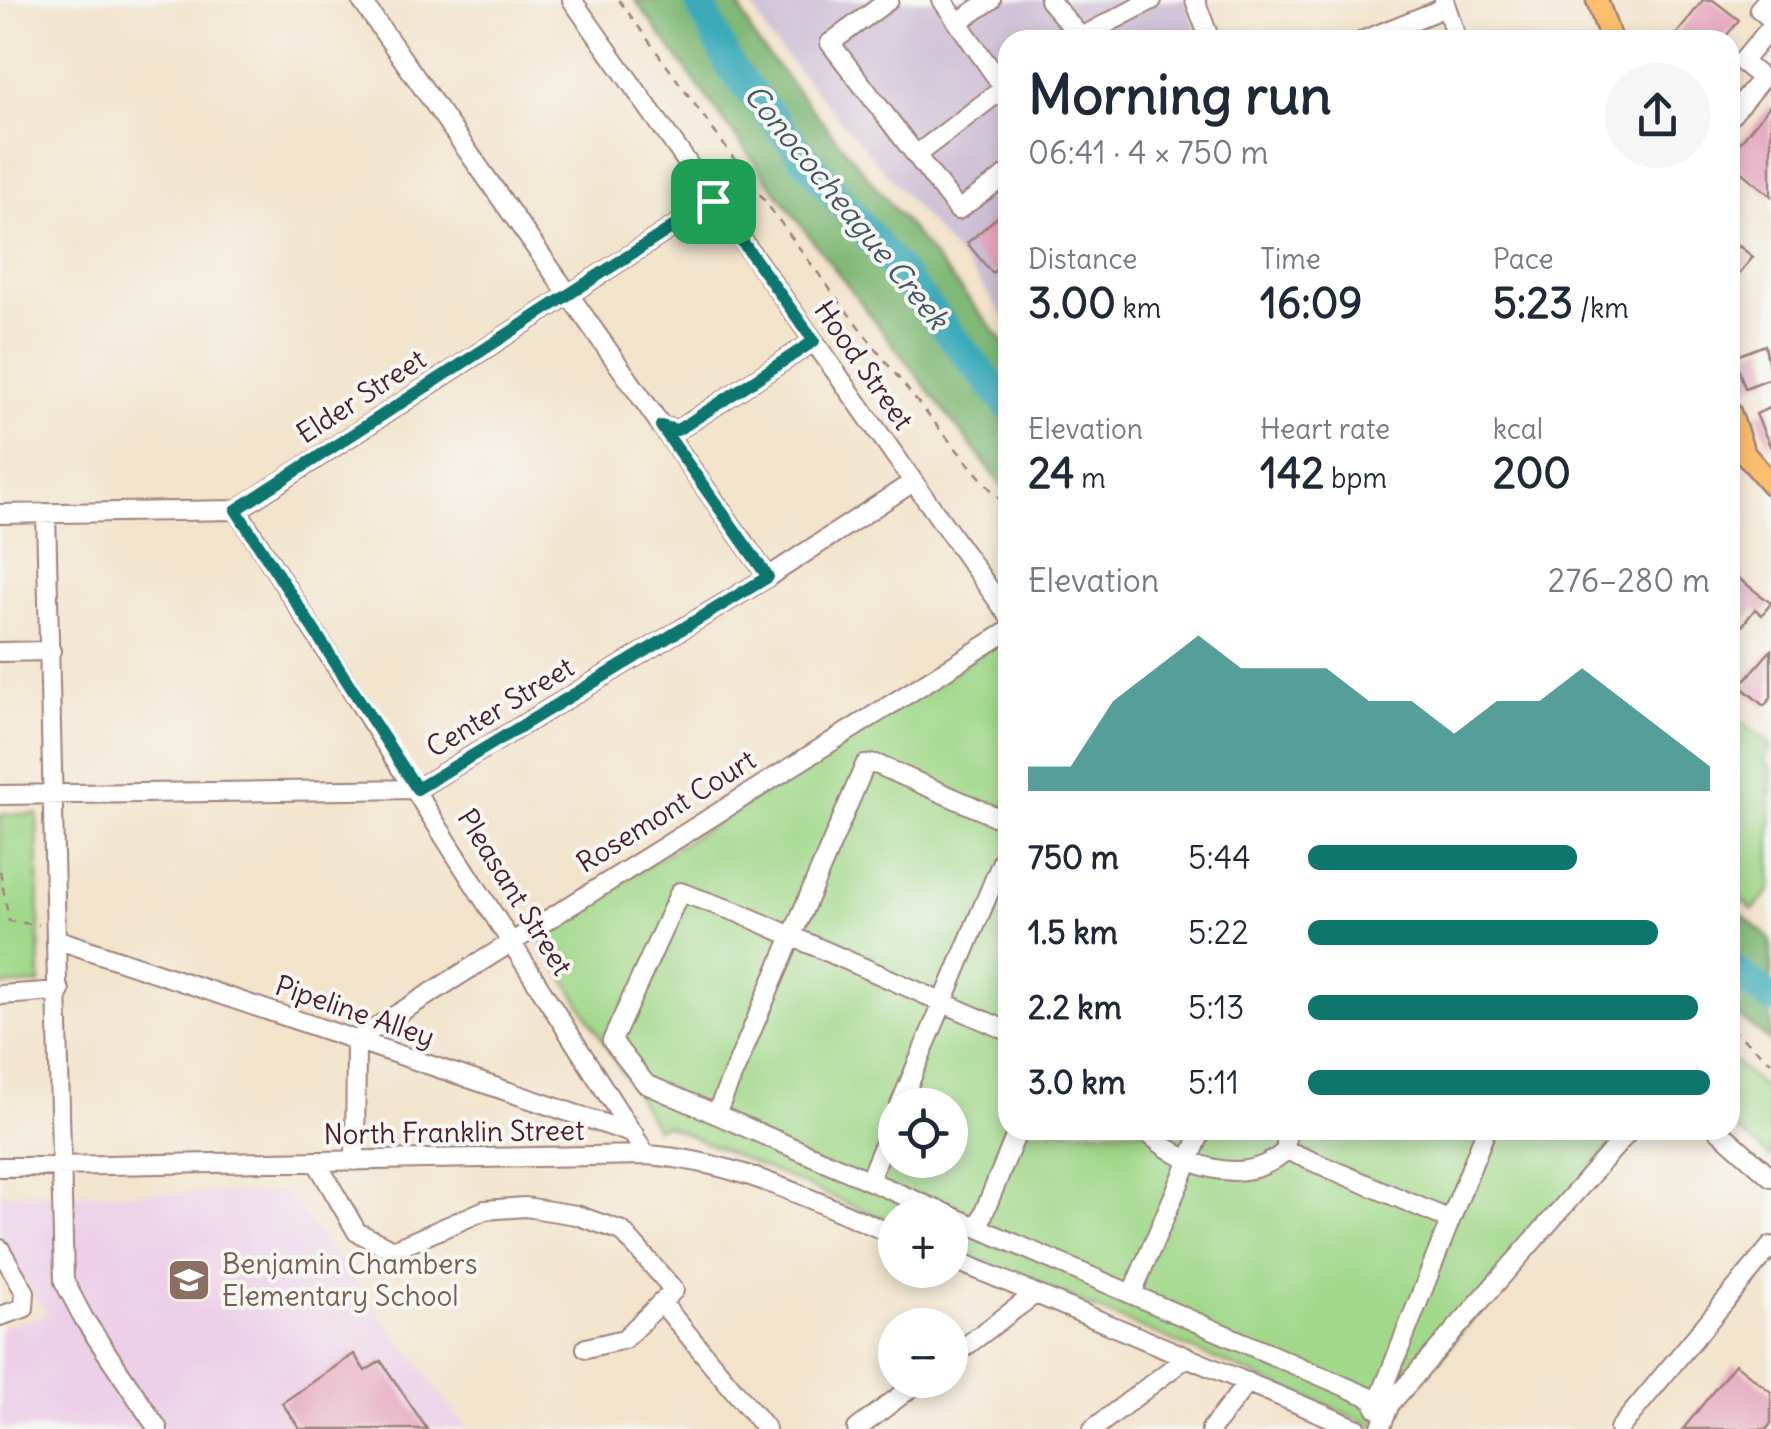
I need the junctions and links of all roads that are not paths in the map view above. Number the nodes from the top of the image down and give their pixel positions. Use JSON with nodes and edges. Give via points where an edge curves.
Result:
{"nodes":[{"id":1,"x":362,"y":0,"type":"edge"},
{"id":2,"x":572,"y":0,"type":"edge"},
{"id":3,"x":889,"y":0,"type":"edge"},
{"id":4,"x":942,"y":0,"type":"edge"},
{"id":5,"x":991,"y":0,"type":"edge"},
{"id":6,"x":1049,"y":0,"type":"edge"},
{"id":7,"x":1195,"y":0,"type":"edge"},
{"id":8,"x":1596,"y":0,"type":"edge"},
{"id":9,"x":1767,"y":0,"type":"edge"},
{"id":10,"x":1145,"y":1,"type":"edge"},
{"id":11,"x":1445,"y":4,"type":"edge"},
{"id":12,"x":1771,"y":19,"type":"edge"},
{"id":13,"x":958,"y":22,"type":"junction"},
{"id":14,"x":1771,"y":27,"type":"edge"},
{"id":15,"x":1074,"y":30,"type":"edge"},
{"id":16,"x":1095,"y":30,"type":"edge"},
{"id":17,"x":1206,"y":30,"type":"edge"},
{"id":18,"x":1386,"y":30,"type":"edge"},
{"id":19,"x":1453,"y":30,"type":"edge"},
{"id":20,"x":1606,"y":30,"type":"edge"},
{"id":21,"x":998,"y":79,"type":"edge"},
{"id":22,"x":998,"y":93,"type":"edge"},
{"id":23,"x":1740,"y":106,"type":"edge"},
{"id":24,"x":916,"y":155,"type":"junction"},
{"id":25,"x":998,"y":181,"type":"edge"},
{"id":26,"x":713,"y":201,"type":"junction"},
{"id":27,"x":568,"y":295,"type":"junction"},
{"id":28,"x":814,"y":341,"type":"junction"},
{"id":29,"x":661,"y":426,"type":"junction"},
{"id":30,"x":1740,"y":441,"type":"edge"},
{"id":31,"x":913,"y":482,"type":"junction"},
{"id":32,"x":1768,"y":482,"type":"edge"},
{"id":33,"x":236,"y":510,"type":"junction"},
{"id":34,"x":46,"y":512,"type":"junction"},
{"id":35,"x":0,"y":514,"type":"edge"},
{"id":36,"x":768,"y":577,"type":"junction"},
{"id":37,"x":998,"y":601,"type":"edge"},
{"id":38,"x":998,"y":636,"type":"edge"},
{"id":39,"x":50,"y":650,"type":"junction"},
{"id":40,"x":0,"y":652,"type":"edge"},
{"id":41,"x":417,"y":789,"type":"junction"},
{"id":42,"x":54,"y":794,"type":"junction"},
{"id":43,"x":0,"y":795,"type":"edge"},
{"id":44,"x":998,"y":818,"type":"edge"},
{"id":45,"x":998,"y":870,"type":"edge"},
{"id":46,"x":794,"y":936,"type":"junction"},
{"id":47,"x":512,"y":939,"type":"junction"},
{"id":48,"x":58,"y":940,"type":"junction"},
{"id":49,"x":60,"y":991,"type":"junction"},
{"id":50,"x":0,"y":994,"type":"edge"},
{"id":51,"x":942,"y":1003,"type":"junction"},
{"id":52,"x":998,"y":1027,"type":"edge"},
{"id":53,"x":356,"y":1040,"type":"junction"},
{"id":54,"x":907,"y":1088,"type":"edge"},
{"id":55,"x":716,"y":1114,"type":"junction"},
{"id":56,"x":634,"y":1134,"type":"junction"},
{"id":57,"x":1014,"y":1140,"type":"edge"},
{"id":58,"x":1157,"y":1140,"type":"edge"},
{"id":59,"x":1198,"y":1140,"type":"edge"},
{"id":60,"x":1286,"y":1140,"type":"edge"},
{"id":61,"x":1482,"y":1140,"type":"edge"},
{"id":62,"x":1621,"y":1140,"type":"edge"},
{"id":63,"x":1729,"y":1140,"type":"edge"},
{"id":64,"x":1286,"y":1150,"type":"junction"},
{"id":65,"x":646,"y":1155,"type":"junction"},
{"id":66,"x":878,"y":1160,"type":"edge"},
{"id":67,"x":355,"y":1161,"type":"junction"},
{"id":68,"x":317,"y":1163,"type":"junction"},
{"id":69,"x":60,"y":1164,"type":"junction"},
{"id":70,"x":1187,"y":1164,"type":"junction"},
{"id":71,"x":0,"y":1166,"type":"edge"},
{"id":72,"x":1771,"y":1177,"type":"edge"},
{"id":73,"x":870,"y":1180,"type":"junction"},
{"id":74,"x":1448,"y":1218,"type":"junction"},
{"id":75,"x":978,"y":1227,"type":"junction"},
{"id":76,"x":878,"y":1228,"type":"edge"},
{"id":77,"x":1771,"y":1246,"type":"edge"},
{"id":78,"x":0,"y":1249,"type":"edge"},
{"id":79,"x":968,"y":1266,"type":"edge"},
{"id":80,"x":1132,"y":1293,"type":"junction"},
{"id":81,"x":1034,"y":1294,"type":"junction"},
{"id":82,"x":662,"y":1302,"type":"junction"},
{"id":83,"x":0,"y":1316,"type":"edge"},
{"id":84,"x":968,"y":1344,"type":"edge"},
{"id":85,"x":586,"y":1348,"type":"dead end"},
{"id":86,"x":1187,"y":1357,"type":"junction"},
{"id":87,"x":1248,"y":1382,"type":"junction"},
{"id":88,"x":898,"y":1398,"type":"edge"},
{"id":89,"x":1376,"y":1400,"type":"junction"},
{"id":90,"x":158,"y":1429,"type":"edge"},
{"id":91,"x":766,"y":1429,"type":"edge"},
{"id":92,"x":857,"y":1429,"type":"edge"},
{"id":93,"x":1093,"y":1429,"type":"edge"},
{"id":94,"x":1211,"y":1429,"type":"edge"},
{"id":95,"x":1358,"y":1429,"type":"edge"},
{"id":96,"x":1378,"y":1429,"type":"edge"},
{"id":97,"x":1619,"y":1429,"type":"edge"}],
"edges":[{"from":1,"to":27,"type":"street"},
{"from":2,"to":26,"type":"street","name":"Hood Street"},
{"from":3,"to":24,"type":"street","via":[[830,43]]},
{"from":4,"to":13,"type":"street"},
{"from":5,"to":13,"type":"street"},
{"from":6,"to":15,"type":"street"},
{"from":7,"to":17,"type":"street"},
{"from":8,"to":20,"type":"main road"},
{"from":9,"to":12,"type":"street","via":[[1760,9]]},
{"from":10,"to":16,"type":"street"},
{"from":11,"to":18,"type":"street"},
{"from":11,"to":19,"type":"street"},
{"from":13,"to":21,"type":"street"},
{"from":14,"to":23,"type":"street","via":[[1742,62],[1762,78]]},
{"from":22,"to":24,"type":"street"},
{"from":24,"to":25,"type":"street","via":[[958,210]]},
{"from":26,"to":27,"type":"street","name":"Elder Street"},
{"from":26,"to":28,"type":"street","name":"Hood Street"},
{"from":27,"to":29,"type":"street"},
{"from":27,"to":33,"type":"street","name":"Elder Street"},
{"from":28,"to":29,"type":"street","via":[[677,430]]},
{"from":28,"to":31,"type":"street","name":"Hood Street"},
{"from":29,"to":36,"type":"street"},
{"from":30,"to":32,"type":"main road"},
{"from":31,"to":36,"type":"street","name":"Center Street"},
{"from":31,"to":37,"type":"street","name":"Hood Street"},
{"from":33,"to":34,"type":"street"},
{"from":33,"to":41,"type":"street","name":"Pleasant Street"},
{"from":34,"to":35,"type":"street"},
{"from":34,"to":39,"type":"street"},
{"from":36,"to":41,"type":"street","name":"Center Street"},
{"from":38,"to":47,"type":"street","name":"Rosemont Court"},
{"from":39,"to":40,"type":"street"},
{"from":39,"to":42,"type":"street"},
{"from":41,"to":42,"type":"street","name":"Center Street"},
{"from":41,"to":47,"type":"street","name":"Pleasant Street"},
{"from":42,"to":43,"type":"street","name":"Center Street"},
{"from":42,"to":48,"type":"street"},
{"from":44,"to":46,"type":"street","via":[[865,765]]},
{"from":45,"to":51,"type":"street"},
{"from":46,"to":51,"type":"street"},
{"from":46,"to":55,"type":"street"},
{"from":46,"to":55,"type":"street","via":[[680,892],[612,1041],[646,1084]]},
{"from":47,"to":53,"type":"street","name":"Rosemont Court"},
{"from":47,"to":56,"type":"street","name":"Pleasant Street"},
{"from":48,"to":49,"type":"street"},
{"from":48,"to":53,"type":"street","name":"Pipeline Alley"},
{"from":49,"to":50,"type":"street"},
{"from":49,"to":69,"type":"street"},
{"from":51,"to":52,"type":"street"},
{"from":51,"to":54,"type":"street"},
{"from":53,"to":56,"type":"street","name":"Pipeline Alley"},
{"from":53,"to":67,"type":"street"},
{"from":55,"to":73,"type":"street"},
{"from":56,"to":65,"type":"street","name":"Pleasant Street"},
{"from":57,"to":75,"type":"street"},
{"from":58,"to":70,"type":"street"},
{"from":59,"to":70,"type":"street"},
{"from":60,"to":64,"type":"street"},
{"from":61,"to":74,"type":"street"},
{"from":62,"to":96,"type":"street","via":[[1390,1404]]},
{"from":63,"to":72,"type":"street"},
{"from":64,"to":70,"type":"street","via":[[1272,1164],[1248,1170]]},
{"from":64,"to":74,"type":"street"},
{"from":65,"to":67,"type":"street","name":"North Franklin Street"},
{"from":65,"to":76,"type":"street","name":"North Franklin Street","via":[[741,1170]]},
{"from":66,"to":73,"type":"street"},
{"from":67,"to":68,"type":"street","name":"North Franklin Street"},
{"from":68,"to":69,"type":"street","name":"North Franklin Street"},
{"from":68,"to":82,"type":"street","via":[[357,1232],[393,1250],[485,1210],[525,1206],[576,1215],[622,1231],[658,1267],[674,1290]]},
{"from":69,"to":71,"type":"street","name":"North Franklin Street"},
{"from":69,"to":90,"type":"street","via":[[64,1281]]},
{"from":70,"to":80,"type":"street"},
{"from":73,"to":75,"type":"street"},
{"from":74,"to":89,"type":"street"},
{"from":75,"to":80,"type":"street"},
{"from":77,"to":97,"type":"street"},
{"from":78,"to":83,"type":"street","via":[[24,1292],[24,1308]]},
{"from":79,"to":81,"type":"street"},
{"from":80,"to":89,"type":"street"},
{"from":81,"to":84,"type":"street"},
{"from":81,"to":86,"type":"street"},
{"from":82,"to":85,"type":"street","via":[[624,1339]]},
{"from":82,"to":91,"type":"street"},
{"from":86,"to":87,"type":"street"},
{"from":86,"to":93,"type":"street"},
{"from":87,"to":94,"type":"street"},
{"from":87,"to":95,"type":"street"},
{"from":88,"to":92,"type":"street"},
{"from":89,"to":96,"type":"street"}]}
